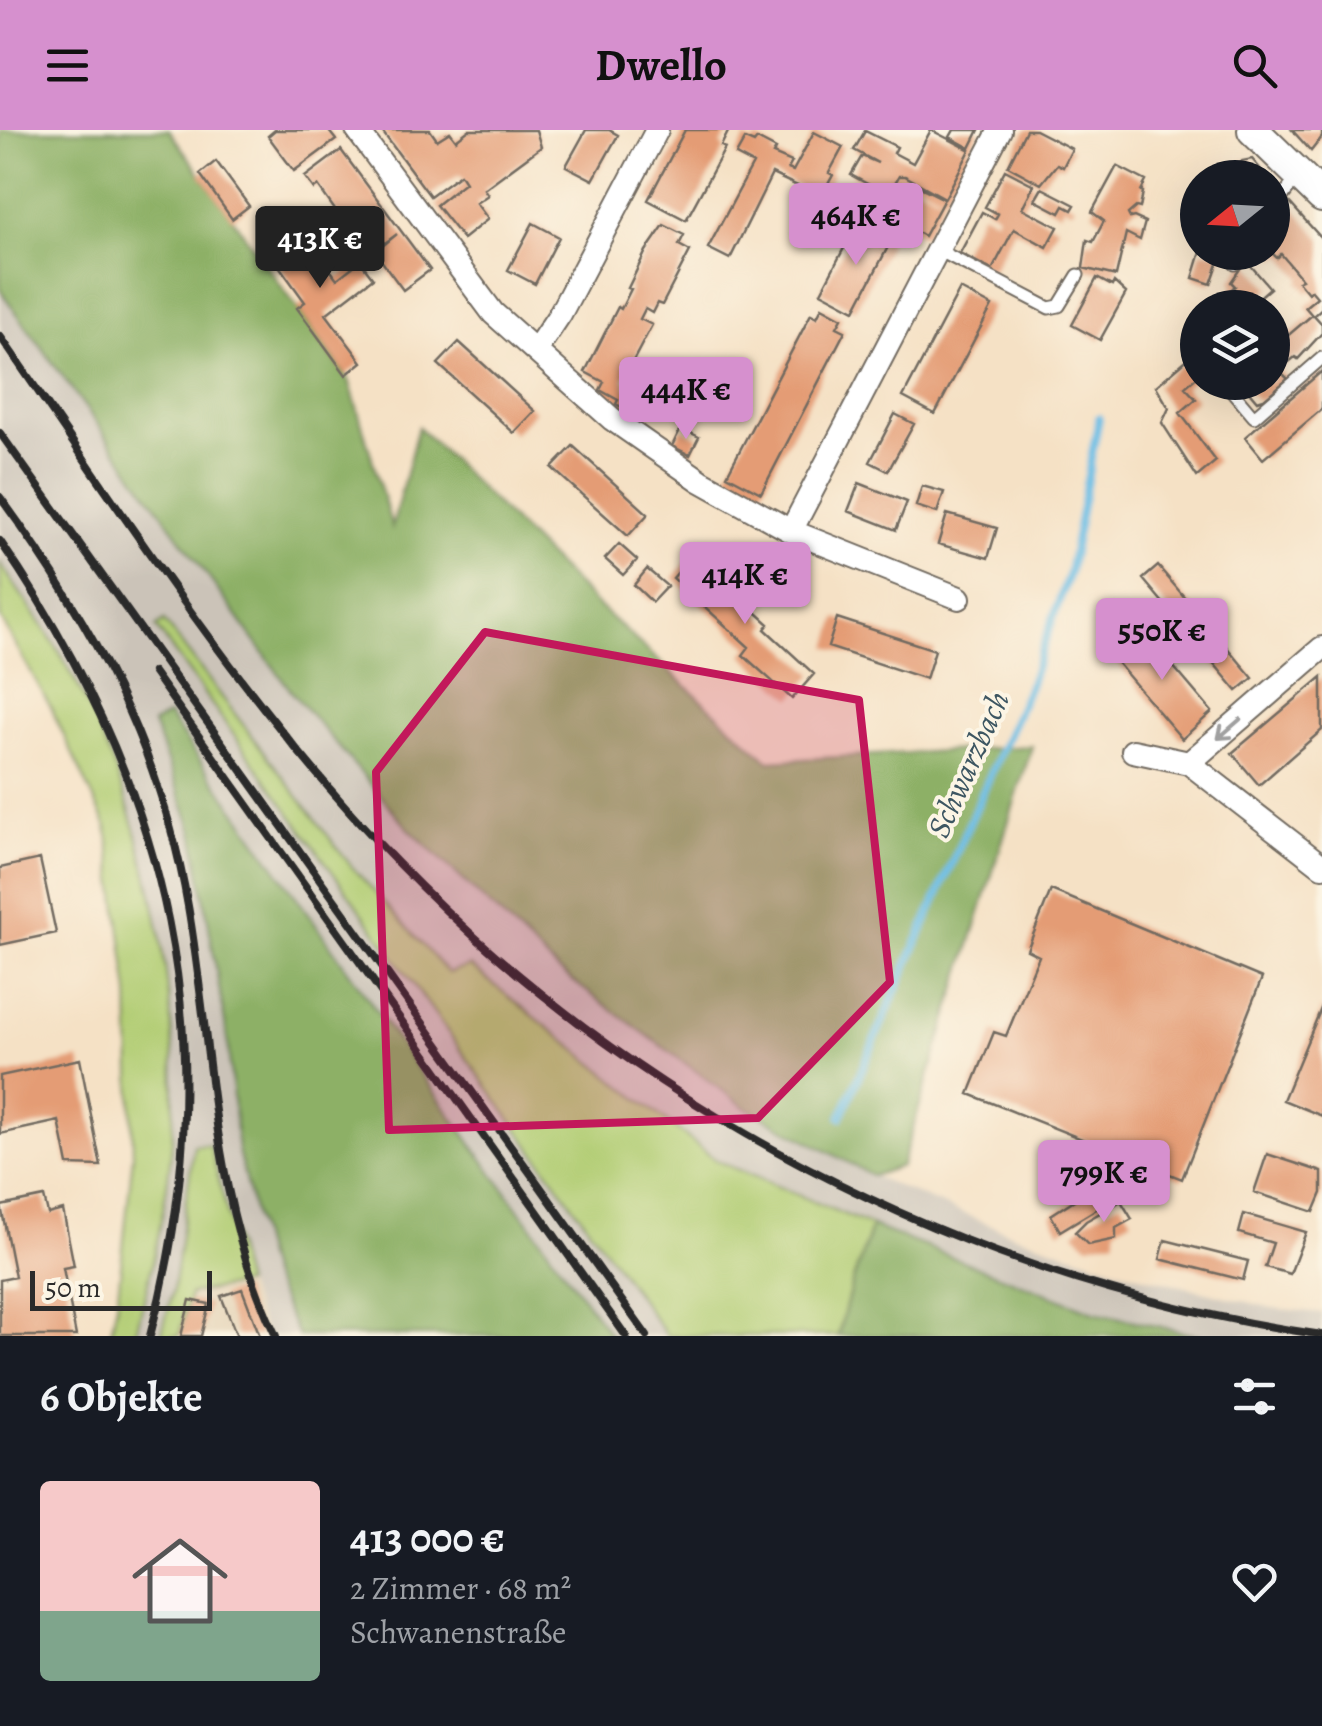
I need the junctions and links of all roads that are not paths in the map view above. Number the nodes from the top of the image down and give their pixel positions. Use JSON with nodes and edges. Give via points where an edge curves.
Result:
{"nodes":[{"id":1,"x":357,"y":130,"type":"edge"},
{"id":2,"x":657,"y":130,"type":"edge"},
{"id":3,"x":1000,"y":130,"type":"edge"},
{"id":4,"x":1253,"y":130,"type":"edge"},
{"id":5,"x":1300,"y":172,"type":"junction"},
{"id":6,"x":1290,"y":186,"type":"edge"},
{"id":7,"x":1322,"y":196,"type":"edge"},
{"id":8,"x":938,"y":250,"type":"junction"},
{"id":9,"x":1078,"y":276,"type":"dead end"},
{"id":10,"x":536,"y":350,"type":"junction"},
{"id":11,"x":1322,"y":358,"type":"edge"},
{"id":12,"x":1290,"y":386,"type":"edge"},
{"id":13,"x":1239,"y":400,"type":"edge"},
{"id":14,"x":1274,"y":400,"type":"edge"},
{"id":15,"x":791,"y":531,"type":"junction"},
{"id":16,"x":958,"y":598,"type":"dead end"},
{"id":17,"x":1322,"y":648,"type":"edge"},
{"id":18,"x":1134,"y":751,"type":"dead end"},
{"id":19,"x":1189,"y":763,"type":"junction"},
{"id":20,"x":1322,"y":866,"type":"edge"}],
"edges":[{"from":1,"to":10,"type":"street","via":[[494,313]]},
{"from":2,"to":10,"type":"street"},
{"from":3,"to":8,"type":"street"},
{"from":4,"to":5,"type":"main road"},
{"from":5,"to":6,"type":"lane"},
{"from":5,"to":7,"type":"main road"},
{"from":8,"to":9,"type":"lane","via":[[1048,308],[1060,306]]},
{"from":8,"to":15,"type":"street"},
{"from":10,"to":15,"type":"street","via":[[627,430]]},
{"from":11,"to":12,"type":"lane"},
{"from":13,"to":14,"type":"lane","via":[[1254,418]]},
{"from":15,"to":16,"type":"street"},
{"from":17,"to":19,"type":"street","one_way":true},
{"from":18,"to":19,"type":"street"},
{"from":19,"to":20,"type":"street"}]}
